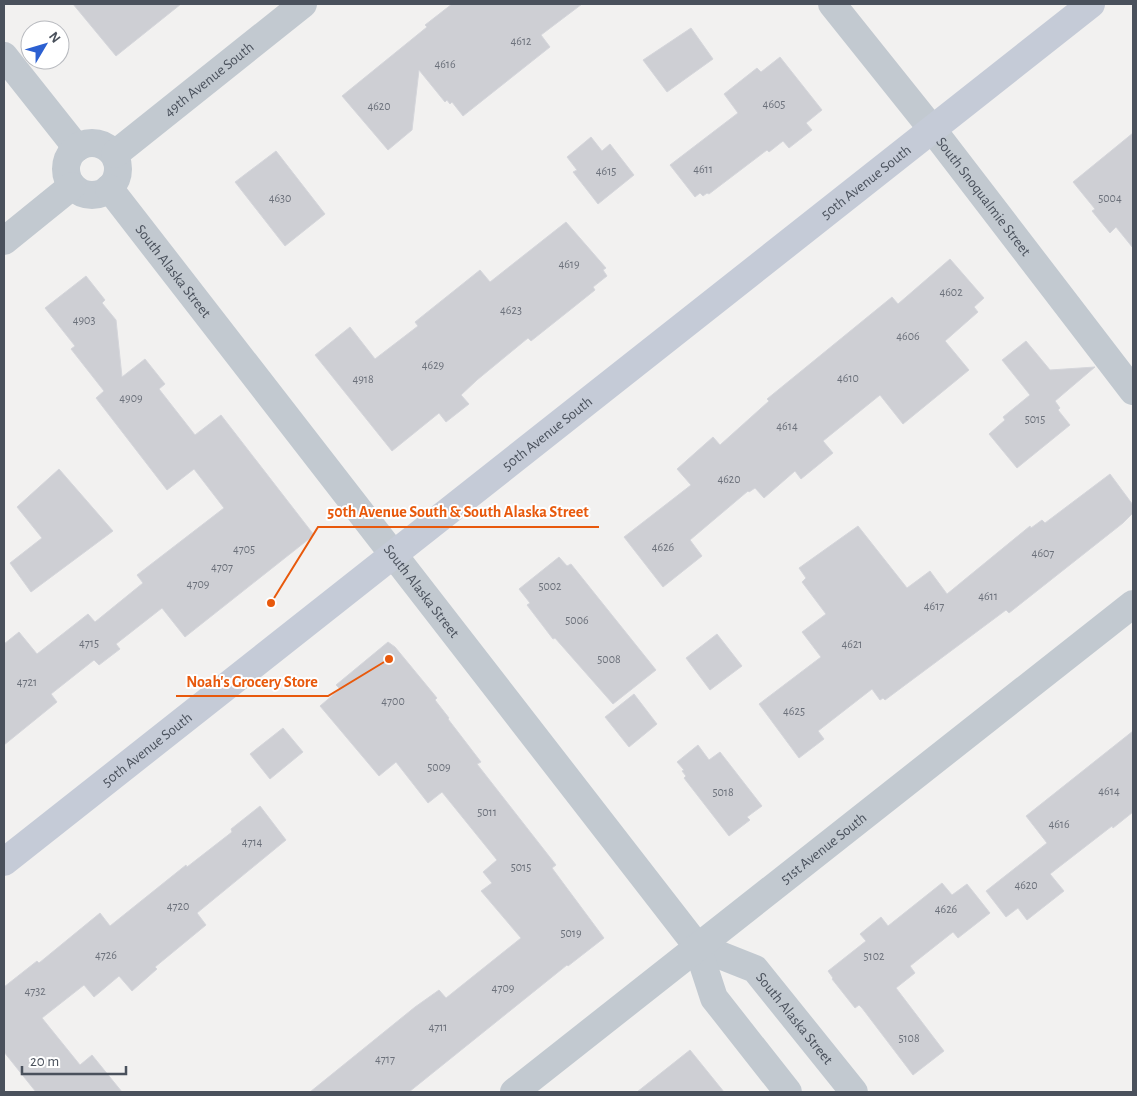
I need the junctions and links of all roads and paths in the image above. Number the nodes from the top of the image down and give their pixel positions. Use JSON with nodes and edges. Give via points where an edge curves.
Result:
{"nodes":[{"id":1,"x":303,"y":4,"type":"edge"},
{"id":2,"x":832,"y":4,"type":"edge"},
{"id":3,"x":1091,"y":4,"type":"edge"},
{"id":4,"x":4,"y":56,"type":"edge"},
{"id":5,"x":932,"y":129,"type":"junction"},
{"id":6,"x":77,"y":148,"type":"junction"},
{"id":7,"x":114,"y":154,"type":"junction"},
{"id":8,"x":72,"y":186,"type":"junction"},
{"id":9,"x":109,"y":188,"type":"junction"},
{"id":10,"x":4,"y":241,"type":"edge"},
{"id":11,"x":1133,"y":391,"type":"edge"},
{"id":12,"x":394,"y":554,"type":"junction"},
{"id":13,"x":1133,"y":604,"type":"edge"},
{"id":14,"x":4,"y":862,"type":"edge"},
{"id":15,"x":697,"y":946,"type":"junction"},
{"id":16,"x":514,"y":1092,"type":"edge"},
{"id":17,"x":788,"y":1092,"type":"edge"},
{"id":18,"x":854,"y":1092,"type":"edge"}],
"edges":[{"from":1,"to":7,"type":"street","name":"49th Avenue South"},
{"from":2,"to":5,"type":"street","name":"South Snoqualmie Street"},
{"from":3,"to":5,"type":"street","name":"50th Avenue South"},
{"from":4,"to":6,"type":"street"},
{"from":5,"to":11,"type":"street","name":"South Snoqualmie Street"},
{"from":5,"to":12,"type":"street","name":"50th Avenue South"},
{"from":6,"to":7,"type":"street","via":[[96,142]]},
{"from":6,"to":8,"type":"street","via":[[68,157],[66,165]]},
{"from":7,"to":9,"type":"street","via":[[118,177]]},
{"from":8,"to":9,"type":"street","via":[[89,195],[98,195]]},
{"from":8,"to":10,"type":"street"},
{"from":9,"to":12,"type":"street","name":"South Alaska Street"},
{"from":12,"to":14,"type":"street","name":"50th Avenue South"},
{"from":12,"to":15,"type":"street","name":"South Alaska Street"},
{"from":13,"to":15,"type":"street","name":"51st Avenue South"},
{"from":15,"to":16,"type":"street","name":"51st Avenue South"},
{"from":15,"to":17,"type":"street","name":"South Alaska Street","via":[[714,998]]},
{"from":15,"to":18,"type":"street","name":"South Alaska Street","via":[[754,969]]}]}
